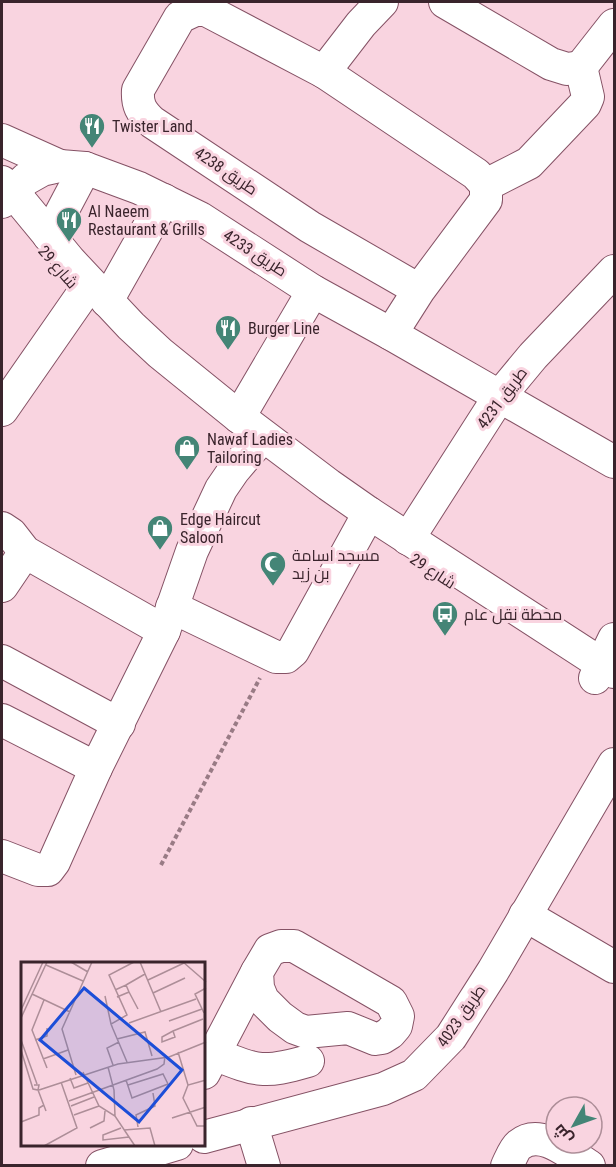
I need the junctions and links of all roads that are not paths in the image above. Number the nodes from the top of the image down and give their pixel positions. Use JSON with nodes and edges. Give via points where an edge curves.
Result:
{"nodes":[{"id":1,"x":382,"y":2,"type":"edge"},
{"id":2,"x":445,"y":2,"type":"edge"},
{"id":3,"x":615,"y":25,"type":"edge"},
{"id":4,"x":581,"y":67,"type":"junction"},
{"id":5,"x":324,"y":72,"type":"junction"},
{"id":6,"x":2,"y":140,"type":"edge"},
{"id":7,"x":73,"y":167,"type":"junction"},
{"id":8,"x":486,"y":185,"type":"junction"},
{"id":9,"x":4,"y":194,"type":"edge"},
{"id":10,"x":164,"y":200,"type":"junction"},
{"id":11,"x":310,"y":227,"type":"junction"},
{"id":12,"x":49,"y":236,"type":"junction"},
{"id":13,"x":281,"y":269,"type":"junction"},
{"id":14,"x":615,"y":270,"type":"edge"},
{"id":15,"x":419,"y":290,"type":"junction"},
{"id":16,"x":313,"y":291,"type":"junction"},
{"id":17,"x":94,"y":298,"type":"junction"},
{"id":18,"x":392,"y":334,"type":"junction"},
{"id":19,"x":499,"y":397,"type":"junction"},
{"id":20,"x":2,"y":410,"type":"edge"},
{"id":21,"x":252,"y":433,"type":"junction"},
{"id":22,"x":615,"y":462,"type":"edge"},
{"id":23,"x":366,"y":519,"type":"junction"},
{"id":24,"x":2,"y":528,"type":"edge"},
{"id":25,"x":408,"y":539,"type":"junction"},
{"id":26,"x":26,"y":552,"type":"junction"},
{"id":27,"x":2,"y":586,"type":"edge"},
{"id":28,"x":168,"y":619,"type":"junction"},
{"id":29,"x":2,"y":661,"type":"edge"},
{"id":30,"x":608,"y":669,"type":"edge"},
{"id":31,"x":2,"y":720,"type":"edge"},
{"id":32,"x":119,"y":724,"type":"junction"},
{"id":33,"x":615,"y":764,"type":"edge"},
{"id":34,"x":96,"y":768,"type":"junction"},
{"id":35,"x":2,"y":856,"type":"edge"},
{"id":36,"x":525,"y":915,"type":"junction"},
{"id":37,"x":615,"y":967,"type":"edge"},
{"id":38,"x":257,"y":972,"type":"junction"},
{"id":39,"x":307,"y":1046,"type":"junction"},
{"id":40,"x":209,"y":1063,"type":"edge"},
{"id":41,"x":315,"y":1108,"type":"junction"},
{"id":42,"x":251,"y":1123,"type":"junction"},
{"id":43,"x":206,"y":1136,"type":"edge"},
{"id":44,"x":170,"y":1146,"type":"edge"},
{"id":45,"x":102,"y":1166,"type":"edge"},
{"id":46,"x":264,"y":1166,"type":"edge"},
{"id":47,"x":507,"y":1166,"type":"edge"},
{"id":48,"x":590,"y":1166,"type":"edge"}],
"edges":[{"from":1,"to":5,"type":"street"},
{"from":2,"to":4,"type":"street","via":[[551,64],[567,69]]},
{"from":3,"to":4,"type":"street"},
{"from":4,"to":8,"type":"street","via":[[588,97],[585,104],[529,163]]},
{"from":5,"to":8,"type":"street","name":"طريق 4238","via":[[476,174]]},
{"from":5,"to":11,"type":"street","name":"طريق 4238","via":[[206,10],[195,10],[180,17],[138,90],[137,102],[152,122]]},
{"from":6,"to":7,"type":"street","name":"طريق 4233"},
{"from":7,"to":9,"type":"street","via":[[42,170]]},
{"from":7,"to":10,"type":"street","name":"طريق 4233"},
{"from":7,"to":12,"type":"street"},
{"from":8,"to":15,"type":"street","via":[[486,200]]},
{"from":9,"to":12,"type":"street","name":"شارع 29"},
{"from":9,"to":17,"type":"street","name":"شارع 29"},
{"from":10,"to":13,"type":"street","name":"طريق 4233"},
{"from":10,"to":17,"type":"street"},
{"from":11,"to":13,"type":"street"},
{"from":11,"to":15,"type":"street","name":"طريق 4238"},
{"from":12,"to":17,"type":"street","name":"شارع 29"},
{"from":13,"to":16,"type":"street","name":"طريق 4233"},
{"from":14,"to":19,"type":"street","name":"طريق 4231"},
{"from":15,"to":18,"type":"street"},
{"from":16,"to":18,"type":"street","name":"طريق 4233"},
{"from":16,"to":21,"type":"street"},
{"from":17,"to":20,"type":"street"},
{"from":17,"to":21,"type":"street","name":"شارع 29"},
{"from":18,"to":19,"type":"street","name":"طريق 4233"},
{"from":19,"to":22,"type":"street","name":"طريق 4233"},
{"from":19,"to":25,"type":"street","name":"طريق 4231"},
{"from":21,"to":23,"type":"street","name":"شارع 29"},
{"from":21,"to":28,"type":"street","via":[[192,551]]},
{"from":23,"to":25,"type":"street","name":"شارع 29"},
{"from":23,"to":28,"type":"street","via":[[293,651],[286,657]]},
{"from":23,"to":30,"type":"street","name":"شارع 29"},
{"from":24,"to":26,"type":"street"},
{"from":25,"to":30,"type":"street","name":"شارع 29"},
{"from":26,"to":27,"type":"street"},
{"from":26,"to":28,"type":"street"},
{"from":28,"to":32,"type":"street"},
{"from":29,"to":32,"type":"street"},
{"from":31,"to":34,"type":"street"},
{"from":32,"to":34,"type":"street"},
{"from":33,"to":36,"type":"street","name":"طريق 4023"},
{"from":34,"to":35,"type":"street","via":[[48,870]]},
{"from":36,"to":37,"type":"street"},
{"from":36,"to":41,"type":"street","name":"طريق 4023","via":[[451,1037],[414,1075],[383,1089]]},
{"from":38,"to":39,"type":"street","via":[[263,1000]]},
{"from":38,"to":39,"type":"street","via":[[270,950],[294,946],[391,1002],[398,1016],[396,1026],[382,1038],[348,1028]]},
{"from":38,"to":40,"type":"street"},
{"from":39,"to":40,"type":"street","via":[[279,1069]]},
{"from":39,"to":41,"type":"street"},
{"from":41,"to":42,"type":"street","name":"طريق 4023"},
{"from":42,"to":43,"type":"street","name":"طريق 4023"},
{"from":42,"to":46,"type":"street"},
{"from":44,"to":45,"type":"street"},
{"from":47,"to":48,"type":"street","via":[[519,1145],[533,1139],[548,1140]]}]}
